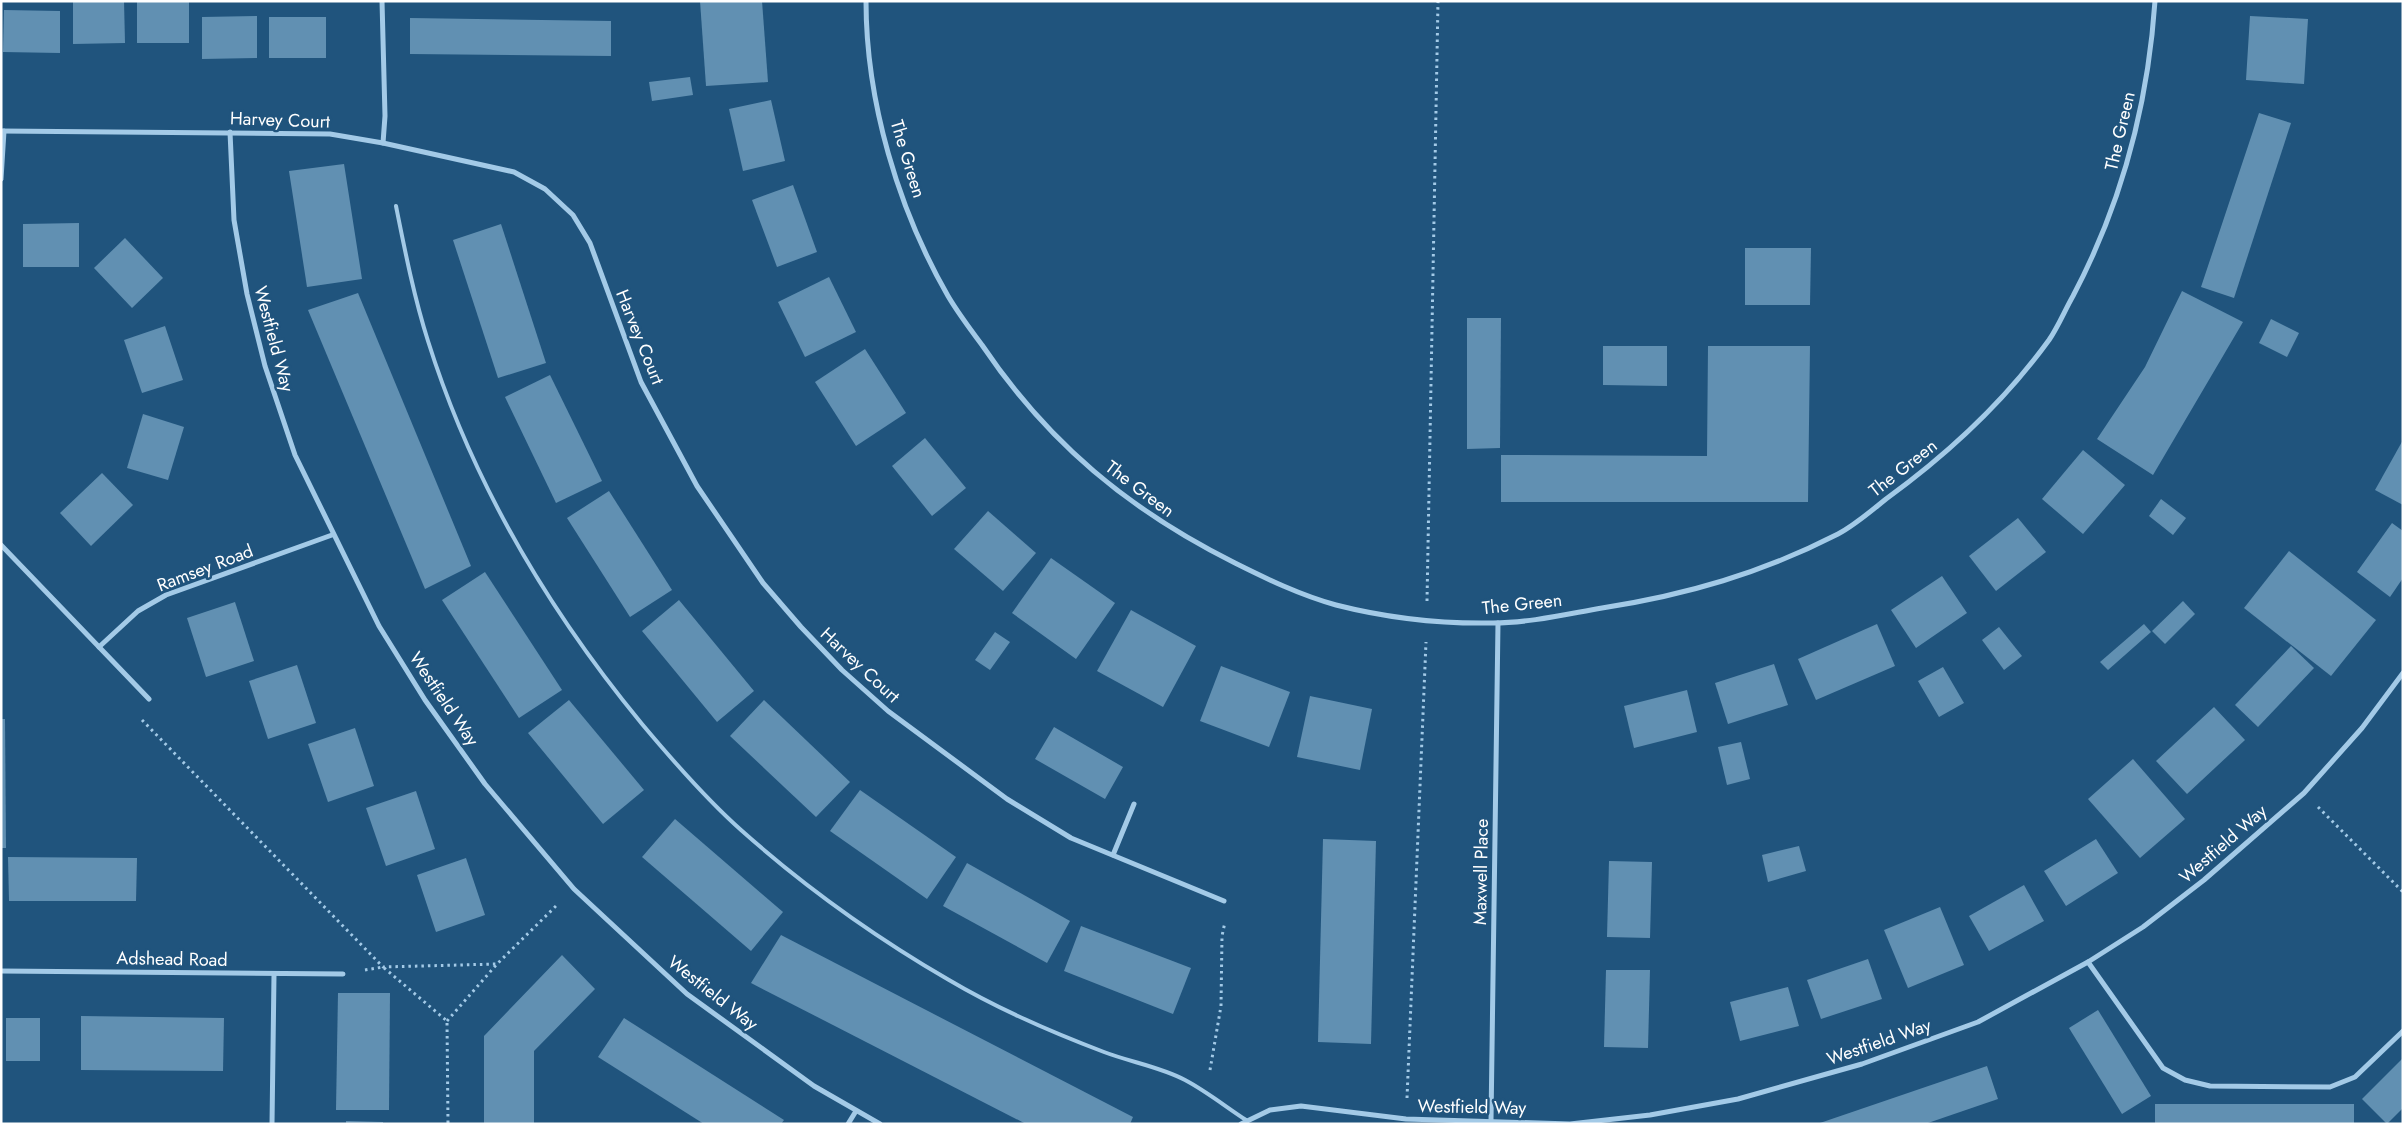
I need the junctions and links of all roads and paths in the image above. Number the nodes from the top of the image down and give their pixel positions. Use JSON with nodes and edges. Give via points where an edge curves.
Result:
{"nodes":[{"id":1,"x":382,"y":1,"type":"edge"},
{"id":2,"x":866,"y":1,"type":"edge"},
{"id":3,"x":1438,"y":1,"type":"edge"},
{"id":4,"x":2155,"y":1,"type":"edge"},
{"id":5,"x":3,"y":131,"type":"edge"},
{"id":6,"x":230,"y":132,"type":"junction"},
{"id":7,"x":383,"y":143,"type":"junction"},
{"id":8,"x":1,"y":179,"type":"edge"},
{"id":9,"x":396,"y":206,"type":"dead end"},
{"id":10,"x":332,"y":535,"type":"junction"},
{"id":11,"x":1,"y":545,"type":"edge"},
{"id":12,"x":1427,"y":621,"type":"junction"},
{"id":13,"x":1498,"y":624,"type":"junction"},
{"id":14,"x":98,"y":647,"type":"junction"},
{"id":15,"x":2403,"y":673,"type":"edge"},
{"id":16,"x":149,"y":699,"type":"joint"},
{"id":17,"x":2304,"y":793,"type":"junction"},
{"id":18,"x":1134,"y":804,"type":"dead end"},
{"id":19,"x":1114,"y":855,"type":"junction"},
{"id":20,"x":574,"y":889,"type":"junction"},
{"id":21,"x":2403,"y":892,"type":"edge"},
{"id":22,"x":1224,"y":901,"type":"joint"},
{"id":23,"x":2088,"y":962,"type":"junction"},
{"id":24,"x":497,"y":964,"type":"junction"},
{"id":25,"x":383,"y":968,"type":"junction"},
{"id":26,"x":1,"y":971,"type":"edge"},
{"id":27,"x":274,"y":974,"type":"junction"},
{"id":28,"x":343,"y":974,"type":"joint"},
{"id":29,"x":447,"y":1021,"type":"junction"},
{"id":30,"x":2403,"y":1031,"type":"edge"},
{"id":31,"x":1204,"y":1093,"type":"junction"},
{"id":32,"x":856,"y":1111,"type":"junction"},
{"id":33,"x":1406,"y":1121,"type":"edge"},
{"id":34,"x":1491,"y":1121,"type":"junction"},
{"id":35,"x":1244,"y":1122,"type":"edge"},
{"id":36,"x":272,"y":1124,"type":"edge"},
{"id":37,"x":448,"y":1124,"type":"edge"},
{"id":38,"x":848,"y":1124,"type":"edge"},
{"id":39,"x":880,"y":1124,"type":"edge"},
{"id":40,"x":1570,"y":1124,"type":"edge"}],
"edges":[{"from":1,"to":7,"type":"street"},
{"from":2,"to":12,"type":"street","name":"The Green","via":[[866,32],[885,137],[920,239],[948,297],[1022,400],[1117,492],[1171,529],[1281,586],[1334,604]]},
{"from":3,"to":12,"type":"path"},
{"from":4,"to":13,"type":"street","name":"The Green","via":[[2143,96],[2124,178],[2091,262],[2051,337],[1986,415],[1940,459],[1842,532],[1754,572],[1662,599]]},
{"from":5,"to":6,"type":"street","name":"Harvey Court"},
{"from":5,"to":8,"type":"street","name":"Harvey Court"},
{"from":6,"to":7,"type":"street","name":"Harvey Court","via":[[330,134]]},
{"from":6,"to":10,"type":"street","name":"Westfield Way","via":[[234,220],[247,294],[265,366],[295,455]]},
{"from":7,"to":19,"type":"street","name":"Harvey Court","via":[[514,172],[545,190],[573,215],[590,243],[642,382],[655,408],[696,486],[763,583],[842,670],[888,711],[1007,799],[1063,833]]},
{"from":9,"to":31,"type":"lane","via":[[428,342],[495,505],[585,650],[679,769],[738,828],[802,882],[951,981],[1027,1021],[1184,1080]]},
{"from":10,"to":14,"type":"street","name":"Ramsey Road","via":[[166,595],[138,611]]},
{"from":10,"to":20,"type":"street","name":"Westfield Way","via":[[379,626],[426,700],[485,784]]},
{"from":11,"to":14,"type":"street"},
{"from":12,"to":13,"type":"street","name":"The Green"},
{"from":12,"to":33,"type":"path"},
{"from":13,"to":34,"type":"street","name":"Maxwell Place"},
{"from":14,"to":16,"type":"street"},
{"from":15,"to":17,"type":"street","name":"Westfield Way","via":[[2362,728]]},
{"from":16,"to":25,"type":"path","via":[[135,712]]},
{"from":17,"to":21,"type":"path"},
{"from":17,"to":23,"type":"street","name":"Westfield Way","via":[[2204,880]]},
{"from":18,"to":19,"type":"street"},
{"from":19,"to":22,"type":"street","name":"Harvey Court"},
{"from":20,"to":24,"type":"path"},
{"from":20,"to":32,"type":"street","name":"Westfield Way","via":[[686,994],[814,1086]]},
{"from":22,"to":31,"type":"path","via":[[1231,904],[1222,936],[1221,1006]]},
{"from":23,"to":30,"type":"street","via":[[2163,1068],[2185,1080],[2210,1086],[2330,1087],[2355,1078]]},
{"from":23,"to":40,"type":"street","name":"Westfield Way","via":[[1978,1022],[1862,1064],[1701,1107]]},
{"from":24,"to":25,"type":"path"},
{"from":24,"to":29,"type":"path"},
{"from":25,"to":28,"type":"path"},
{"from":25,"to":29,"type":"path"},
{"from":26,"to":27,"type":"street","name":"Adshead Road"},
{"from":27,"to":28,"type":"street","name":"Adshead Road"},
{"from":27,"to":36,"type":"street"},
{"from":29,"to":37,"type":"path"},
{"from":31,"to":35,"type":"lane"},
{"from":32,"to":38,"type":"street"},
{"from":32,"to":39,"type":"street","name":"Westfield Way"},
{"from":33,"to":34,"type":"street","name":"Westfield Way"},
{"from":33,"to":35,"type":"street","name":"Westfield Way","via":[[1301,1106],[1270,1110]]},
{"from":34,"to":40,"type":"street","name":"Westfield Way"}]}
